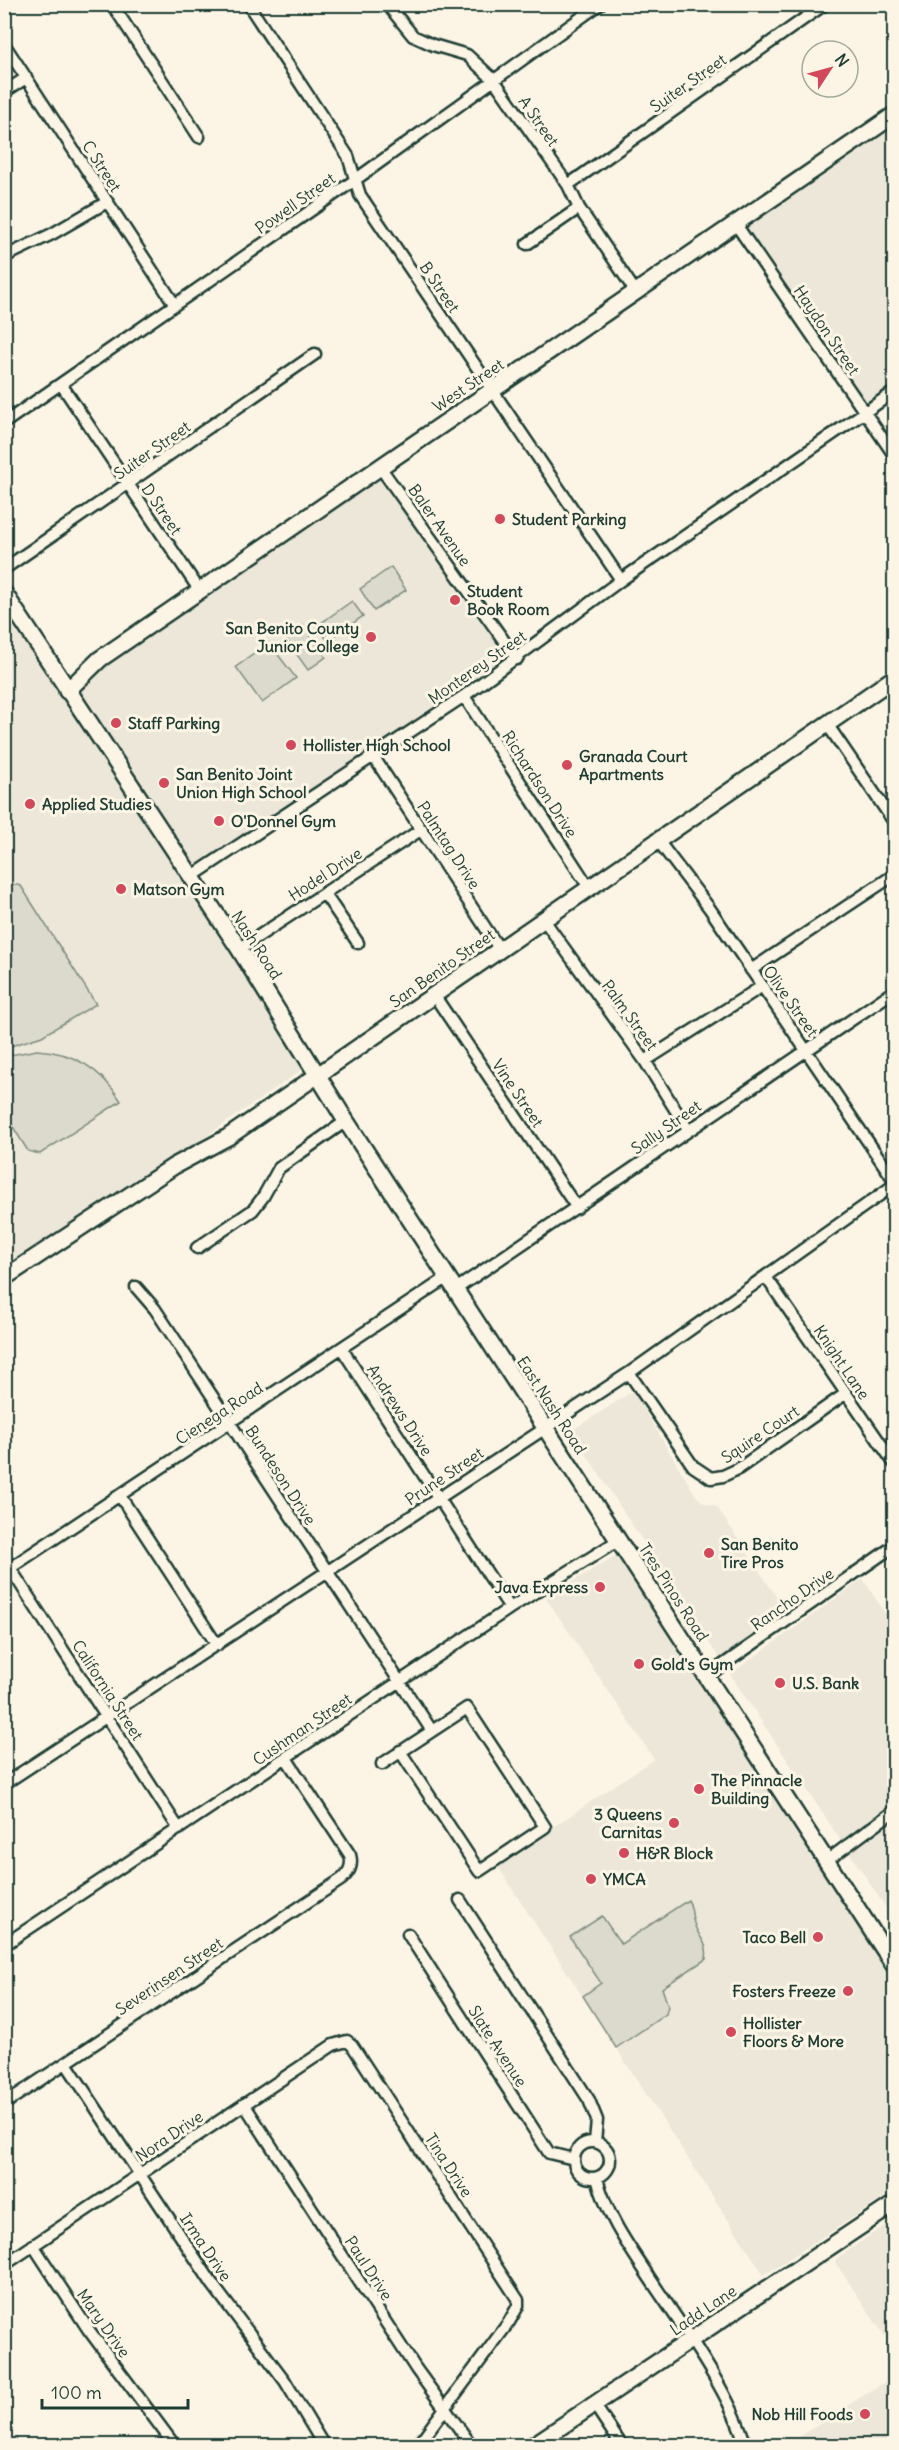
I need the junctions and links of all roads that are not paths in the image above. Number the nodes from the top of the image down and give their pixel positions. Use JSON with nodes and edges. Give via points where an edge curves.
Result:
{"nodes":[{"id":1,"x":112,"y":4,"type":"edge"},
{"id":2,"x":248,"y":4,"type":"edge"},
{"id":3,"x":387,"y":4,"type":"edge"},
{"id":4,"x":600,"y":4,"type":"edge"},
{"id":5,"x":825,"y":4,"type":"edge"},
{"id":6,"x":4,"y":44,"type":"edge"},
{"id":7,"x":26,"y":78,"type":"junction"},
{"id":8,"x":494,"y":80,"type":"junction"},
{"id":9,"x":4,"y":92,"type":"edge"},
{"id":10,"x":894,"y":115,"type":"edge"},
{"id":11,"x":199,"y":137,"type":"dead end"},
{"id":12,"x":355,"y":180,"type":"junction"},
{"id":13,"x":568,"y":185,"type":"junction"},
{"id":14,"x":107,"y":202,"type":"junction"},
{"id":15,"x":579,"y":208,"type":"junction"},
{"id":16,"x":735,"y":223,"type":"junction"},
{"id":17,"x":527,"y":244,"type":"dead end"},
{"id":18,"x":4,"y":257,"type":"edge"},
{"id":19,"x":635,"y":291,"type":"junction"},
{"id":20,"x":175,"y":305,"type":"junction"},
{"id":21,"x":315,"y":354,"type":"dead end"},
{"id":22,"x":61,"y":384,"type":"junction"},
{"id":23,"x":492,"y":391,"type":"junction"},
{"id":24,"x":894,"y":392,"type":"edge"},
{"id":25,"x":865,"y":412,"type":"junction"},
{"id":26,"x":4,"y":423,"type":"edge"},
{"id":27,"x":894,"y":455,"type":"edge"},
{"id":28,"x":380,"y":466,"type":"junction"},
{"id":29,"x":128,"y":485,"type":"junction"},
{"id":30,"x":4,"y":569,"type":"edge"},
{"id":31,"x":621,"y":580,"type":"junction"},
{"id":32,"x":200,"y":591,"type":"junction"},
{"id":33,"x":4,"y":593,"type":"edge"},
{"id":34,"x":516,"y":659,"type":"junction"},
{"id":35,"x":894,"y":678,"type":"edge"},
{"id":36,"x":67,"y":692,"type":"junction"},
{"id":37,"x":464,"y":696,"type":"junction"},
{"id":38,"x":827,"y":724,"type":"junction"},
{"id":39,"x":373,"y":756,"type":"junction"},
{"id":40,"x":894,"y":822,"type":"edge"},
{"id":41,"x":422,"y":829,"type":"junction"},
{"id":42,"x":659,"y":842,"type":"junction"},
{"id":43,"x":894,"y":875,"type":"edge"},
{"id":44,"x":191,"y":877,"type":"junction"},
{"id":45,"x":590,"y":889,"type":"junction"},
{"id":46,"x":324,"y":893,"type":"junction"},
{"id":47,"x":544,"y":920,"type":"junction"},
{"id":48,"x":358,"y":943,"type":"dead end"},
{"id":49,"x":245,"y":945,"type":"dead end"},
{"id":50,"x":500,"y":950,"type":"junction"},
{"id":51,"x":751,"y":970,"type":"junction"},
{"id":52,"x":761,"y":987,"type":"junction"},
{"id":53,"x":894,"y":991,"type":"edge"},
{"id":54,"x":434,"y":995,"type":"junction"},
{"id":55,"x":807,"y":1050,"type":"junction"},
{"id":56,"x":645,"y":1061,"type":"junction"},
{"id":57,"x":318,"y":1076,"type":"junction"},
{"id":58,"x":346,"y":1121,"type":"junction"},
{"id":59,"x":688,"y":1130,"type":"junction"},
{"id":60,"x":894,"y":1180,"type":"edge"},
{"id":61,"x":894,"y":1185,"type":"edge"},
{"id":62,"x":577,"y":1208,"type":"junction"},
{"id":63,"x":197,"y":1248,"type":"dead end"},
{"id":64,"x":766,"y":1277,"type":"junction"},
{"id":65,"x":4,"y":1278,"type":"edge"},
{"id":66,"x":452,"y":1283,"type":"junction"},
{"id":67,"x":136,"y":1287,"type":"dead end"},
{"id":68,"x":342,"y":1349,"type":"junction"},
{"id":69,"x":629,"y":1373,"type":"junction"},
{"id":70,"x":845,"y":1394,"type":"junction"},
{"id":71,"x":230,"y":1424,"type":"junction"},
{"id":72,"x":545,"y":1427,"type":"junction"},
{"id":73,"x":894,"y":1464,"type":"edge"},
{"id":74,"x":120,"y":1496,"type":"junction"},
{"id":75,"x":439,"y":1497,"type":"junction"},
{"id":76,"x":619,"y":1540,"type":"junction"},
{"id":77,"x":894,"y":1546,"type":"edge"},
{"id":78,"x":7,"y":1570,"type":"edge"},
{"id":79,"x":327,"y":1572,"type":"junction"},
{"id":80,"x":510,"y":1608,"type":"junction"},
{"id":81,"x":217,"y":1644,"type":"junction"},
{"id":82,"x":707,"y":1676,"type":"junction"},
{"id":83,"x":399,"y":1682,"type":"junction"},
{"id":84,"x":108,"y":1717,"type":"junction"},
{"id":85,"x":432,"y":1731,"type":"junction"},
{"id":86,"x":400,"y":1751,"type":"junction"},
{"id":87,"x":286,"y":1758,"type":"junction"},
{"id":88,"x":382,"y":1764,"type":"dead end"},
{"id":89,"x":4,"y":1784,"type":"edge"},
{"id":90,"x":894,"y":1811,"type":"edge"},
{"id":91,"x":179,"y":1829,"type":"junction"},
{"id":92,"x":825,"y":1862,"type":"junction"},
{"id":93,"x":460,"y":1900,"type":"dead end"},
{"id":94,"x":408,"y":1934,"type":"dead end"},
{"id":95,"x":4,"y":1945,"type":"edge"},
{"id":96,"x":894,"y":1965,"type":"edge"},
{"id":97,"x":352,"y":2045,"type":"joint"},
{"id":98,"x":66,"y":2063,"type":"junction"},
{"id":99,"x":4,"y":2104,"type":"edge"},
{"id":100,"x":244,"y":2104,"type":"junction"},
{"id":101,"x":595,"y":2142,"type":"junction"},
{"id":102,"x":574,"y":2159,"type":"junction"},
{"id":103,"x":138,"y":2174,"type":"junction"},
{"id":104,"x":597,"y":2178,"type":"junction"},
{"id":105,"x":894,"y":2204,"type":"edge"},
{"id":106,"x":33,"y":2245,"type":"junction"},
{"id":107,"x":4,"y":2265,"type":"edge"},
{"id":108,"x":690,"y":2340,"type":"junction"},
{"id":109,"x":594,"y":2404,"type":"junction"},
{"id":110,"x":444,"y":2410,"type":"junction"},
{"id":111,"x":175,"y":2445,"type":"edge"},
{"id":112,"x":324,"y":2445,"type":"edge"},
{"id":113,"x":417,"y":2445,"type":"edge"},
{"id":114,"x":472,"y":2445,"type":"edge"},
{"id":115,"x":532,"y":2445,"type":"edge"},
{"id":116,"x":622,"y":2445,"type":"edge"},
{"id":117,"x":746,"y":2445,"type":"edge"}],
"edges":[{"from":1,"to":11,"type":"street"},
{"from":2,"to":12,"type":"street","name":"B Street","via":[[341,144]]},
{"from":3,"to":8,"type":"street","name":"A Street","via":[[413,36],[467,55]]},
{"from":4,"to":8,"type":"street","name":"Powell Street"},
{"from":5,"to":13,"type":"street","name":"Suiter Street"},
{"from":6,"to":7,"type":"street","name":"C Street"},
{"from":7,"to":9,"type":"street"},
{"from":7,"to":14,"type":"street","name":"C Street"},
{"from":8,"to":12,"type":"street","name":"Powell Street"},
{"from":8,"to":13,"type":"street","name":"A Street"},
{"from":10,"to":16,"type":"street","name":"West Street"},
{"from":12,"to":20,"type":"street","name":"Powell Street"},
{"from":12,"to":23,"type":"street","name":"B Street","via":[[360,195]]},
{"from":13,"to":15,"type":"street","name":"A Street"},
{"from":14,"to":18,"type":"street"},
{"from":14,"to":20,"type":"street","name":"C Street"},
{"from":15,"to":17,"type":"street"},
{"from":15,"to":19,"type":"street","name":"A Street"},
{"from":16,"to":19,"type":"street","name":"West Street"},
{"from":16,"to":25,"type":"street","name":"Haydon Street"},
{"from":19,"to":23,"type":"street","name":"West Street"},
{"from":20,"to":22,"type":"street","name":"Powell Street"},
{"from":21,"to":29,"type":"street","name":"Suiter Street"},
{"from":22,"to":26,"type":"street","name":"Powell Street"},
{"from":22,"to":29,"type":"street","name":"D Street"},
{"from":23,"to":28,"type":"street","name":"West Street"},
{"from":23,"to":31,"type":"street","name":"B Street"},
{"from":24,"to":25,"type":"street","name":"Monterey Street"},
{"from":25,"to":27,"type":"street","name":"Haydon Street"},
{"from":25,"to":31,"type":"street","name":"Monterey Street"},
{"from":28,"to":32,"type":"street","name":"West Street"},
{"from":28,"to":34,"type":"street","name":"Baler Avenue"},
{"from":29,"to":30,"type":"street","name":"Suiter Street"},
{"from":29,"to":32,"type":"street","name":"D Street"},
{"from":31,"to":34,"type":"street","name":"Monterey Street"},
{"from":32,"to":36,"type":"street","name":"West Street","via":[[100,659]]},
{"from":33,"to":36,"type":"street","name":"Nash Road"},
{"from":34,"to":37,"type":"street","name":"Monterey Street"},
{"from":35,"to":38,"type":"street","name":"San Benito Street"},
{"from":36,"to":44,"type":"street","name":"Nash Road"},
{"from":37,"to":39,"type":"street","name":"Monterey Street"},
{"from":37,"to":45,"type":"street","name":"Richardson Drive"},
{"from":38,"to":40,"type":"street"},
{"from":38,"to":42,"type":"street","name":"San Benito Street"},
{"from":39,"to":41,"type":"street","name":"Palmtag Drive"},
{"from":39,"to":44,"type":"street","name":"Monterey Street"},
{"from":41,"to":46,"type":"street","name":"Hodel Drive"},
{"from":41,"to":50,"type":"street","name":"Palmtag Drive"},
{"from":42,"to":45,"type":"street","name":"San Benito Street"},
{"from":42,"to":51,"type":"street","name":"Olive Street"},
{"from":43,"to":51,"type":"street"},
{"from":44,"to":57,"type":"street","name":"Nash Road"},
{"from":45,"to":47,"type":"street","name":"San Benito Street"},
{"from":46,"to":48,"type":"street"},
{"from":46,"to":49,"type":"street","name":"Hodel Drive"},
{"from":47,"to":50,"type":"street","name":"San Benito Street"},
{"from":47,"to":56,"type":"street","name":"Palm Street"},
{"from":50,"to":54,"type":"street","name":"San Benito Street"},
{"from":51,"to":52,"type":"street","name":"Olive Street"},
{"from":52,"to":55,"type":"street","name":"Olive Street"},
{"from":52,"to":56,"type":"street"},
{"from":53,"to":55,"type":"street","name":"Sally Street"},
{"from":54,"to":57,"type":"street","name":"San Benito Street"},
{"from":54,"to":62,"type":"street","name":"Vine Street"},
{"from":55,"to":59,"type":"street","name":"Sally Street"},
{"from":55,"to":60,"type":"street","name":"Olive Street"},
{"from":56,"to":59,"type":"street","name":"Palm Street"},
{"from":57,"to":58,"type":"street","name":"Nash Road"},
{"from":57,"to":65,"type":"street","name":"San Benito Street"},
{"from":58,"to":63,"type":"street","via":[[279,1168],[257,1205]]},
{"from":58,"to":66,"type":"street","name":"Nash Road"},
{"from":59,"to":62,"type":"street","name":"Sally Street"},
{"from":61,"to":64,"type":"street","name":"Prune Street"},
{"from":62,"to":66,"type":"street","name":"Sally Street"},
{"from":64,"to":69,"type":"street","name":"Prune Street"},
{"from":64,"to":70,"type":"street","name":"Knight Lane"},
{"from":66,"to":68,"type":"street","name":"Cienega Road"},
{"from":66,"to":72,"type":"street","name":"East Nash Road"},
{"from":67,"to":71,"type":"street","name":"Bundeson Drive","via":[[155,1309]]},
{"from":68,"to":71,"type":"street","name":"Cienega Road"},
{"from":68,"to":75,"type":"street","name":"Andrews Drive"},
{"from":69,"to":70,"type":"street","name":"Squire Court","via":[[693,1466],[711,1478],[738,1469]]},
{"from":69,"to":72,"type":"street","name":"Prune Street"},
{"from":70,"to":73,"type":"street","name":"Knight Lane"},
{"from":71,"to":74,"type":"street","name":"Cienega Road"},
{"from":71,"to":79,"type":"street","name":"Bundeson Drive"},
{"from":72,"to":75,"type":"street","name":"Prune Street"},
{"from":72,"to":76,"type":"street","name":"East Nash Road"},
{"from":74,"to":78,"type":"street","name":"Cienega Road"},
{"from":74,"to":81,"type":"street"},
{"from":75,"to":79,"type":"street","name":"Prune Street"},
{"from":75,"to":80,"type":"street","name":"Andrews Drive"},
{"from":76,"to":80,"type":"street","name":"Cushman Street"},
{"from":76,"to":82,"type":"street","name":"Tres Pinos Road"},
{"from":77,"to":82,"type":"street","name":"Rancho Drive"},
{"from":78,"to":84,"type":"street","name":"California Street"},
{"from":79,"to":81,"type":"street","name":"Prune Street"},
{"from":79,"to":83,"type":"street","name":"Bundeson Drive"},
{"from":80,"to":83,"type":"street","name":"Cushman Street"},
{"from":81,"to":84,"type":"street","name":"Prune Street"},
{"from":82,"to":92,"type":"street","name":"Tres Pinos Road"},
{"from":83,"to":85,"type":"street","name":"Bundeson Drive"},
{"from":83,"to":87,"type":"street","name":"Cushman Street"},
{"from":84,"to":89,"type":"street","name":"Prune Street"},
{"from":84,"to":91,"type":"street","name":"California Street"},
{"from":85,"to":86,"type":"street"},
{"from":85,"to":86,"type":"street","via":[[467,1708],[545,1827],[479,1871]]},
{"from":86,"to":88,"type":"street"},
{"from":87,"to":91,"type":"street","name":"Cushman Street"},
{"from":87,"to":98,"type":"street","name":"Severinsen Street","via":[[350,1856],[348,1872]]},
{"from":90,"to":92,"type":"street"},
{"from":91,"to":95,"type":"street","name":"Cushman Street"},
{"from":92,"to":96,"type":"street","name":"Tres Pinos Road"},
{"from":93,"to":101,"type":"street","via":[[589,2100],[597,2120]]},
{"from":94,"to":102,"type":"street","name":"Slate Avenue","via":[[545,2147],[555,2156]]},
{"from":97,"to":100,"type":"street","name":"Nora Drive","via":[[338,2042]]},
{"from":97,"to":110,"type":"street","name":"Tina Drive","via":[[518,2303],[509,2322]]},
{"from":98,"to":99,"type":"street","name":"Severinsen Street"},
{"from":98,"to":103,"type":"street","name":"Irma Drive"},
{"from":100,"to":103,"type":"street","name":"Nora Drive"},
{"from":100,"to":110,"type":"street","name":"Paul Drive"},
{"from":101,"to":102,"type":"street","via":[[583,2144]]},
{"from":101,"to":104,"type":"street","via":[[606,2148],[610,2159],[607,2171]]},
{"from":102,"to":104,"type":"street","via":[[581,2175]]},
{"from":103,"to":106,"type":"street","name":"Nora Drive"},
{"from":103,"to":112,"type":"street","name":"Irma Drive","via":[[213,2285],[285,2380]]},
{"from":104,"to":108,"type":"street","via":[[608,2213]]},
{"from":105,"to":108,"type":"street","name":"Ladd Lane"},
{"from":106,"to":107,"type":"street","name":"Nora Drive"},
{"from":106,"to":111,"type":"street","name":"Mary Drive","via":[[88,2330]]},
{"from":108,"to":109,"type":"street","name":"Ladd Lane"},
{"from":108,"to":117,"type":"street","via":[[739,2422]]},
{"from":109,"to":115,"type":"street","name":"Ladd Lane"},
{"from":109,"to":116,"type":"street"},
{"from":110,"to":113,"type":"street"},
{"from":110,"to":114,"type":"street","name":"Paul Drive"}]}
